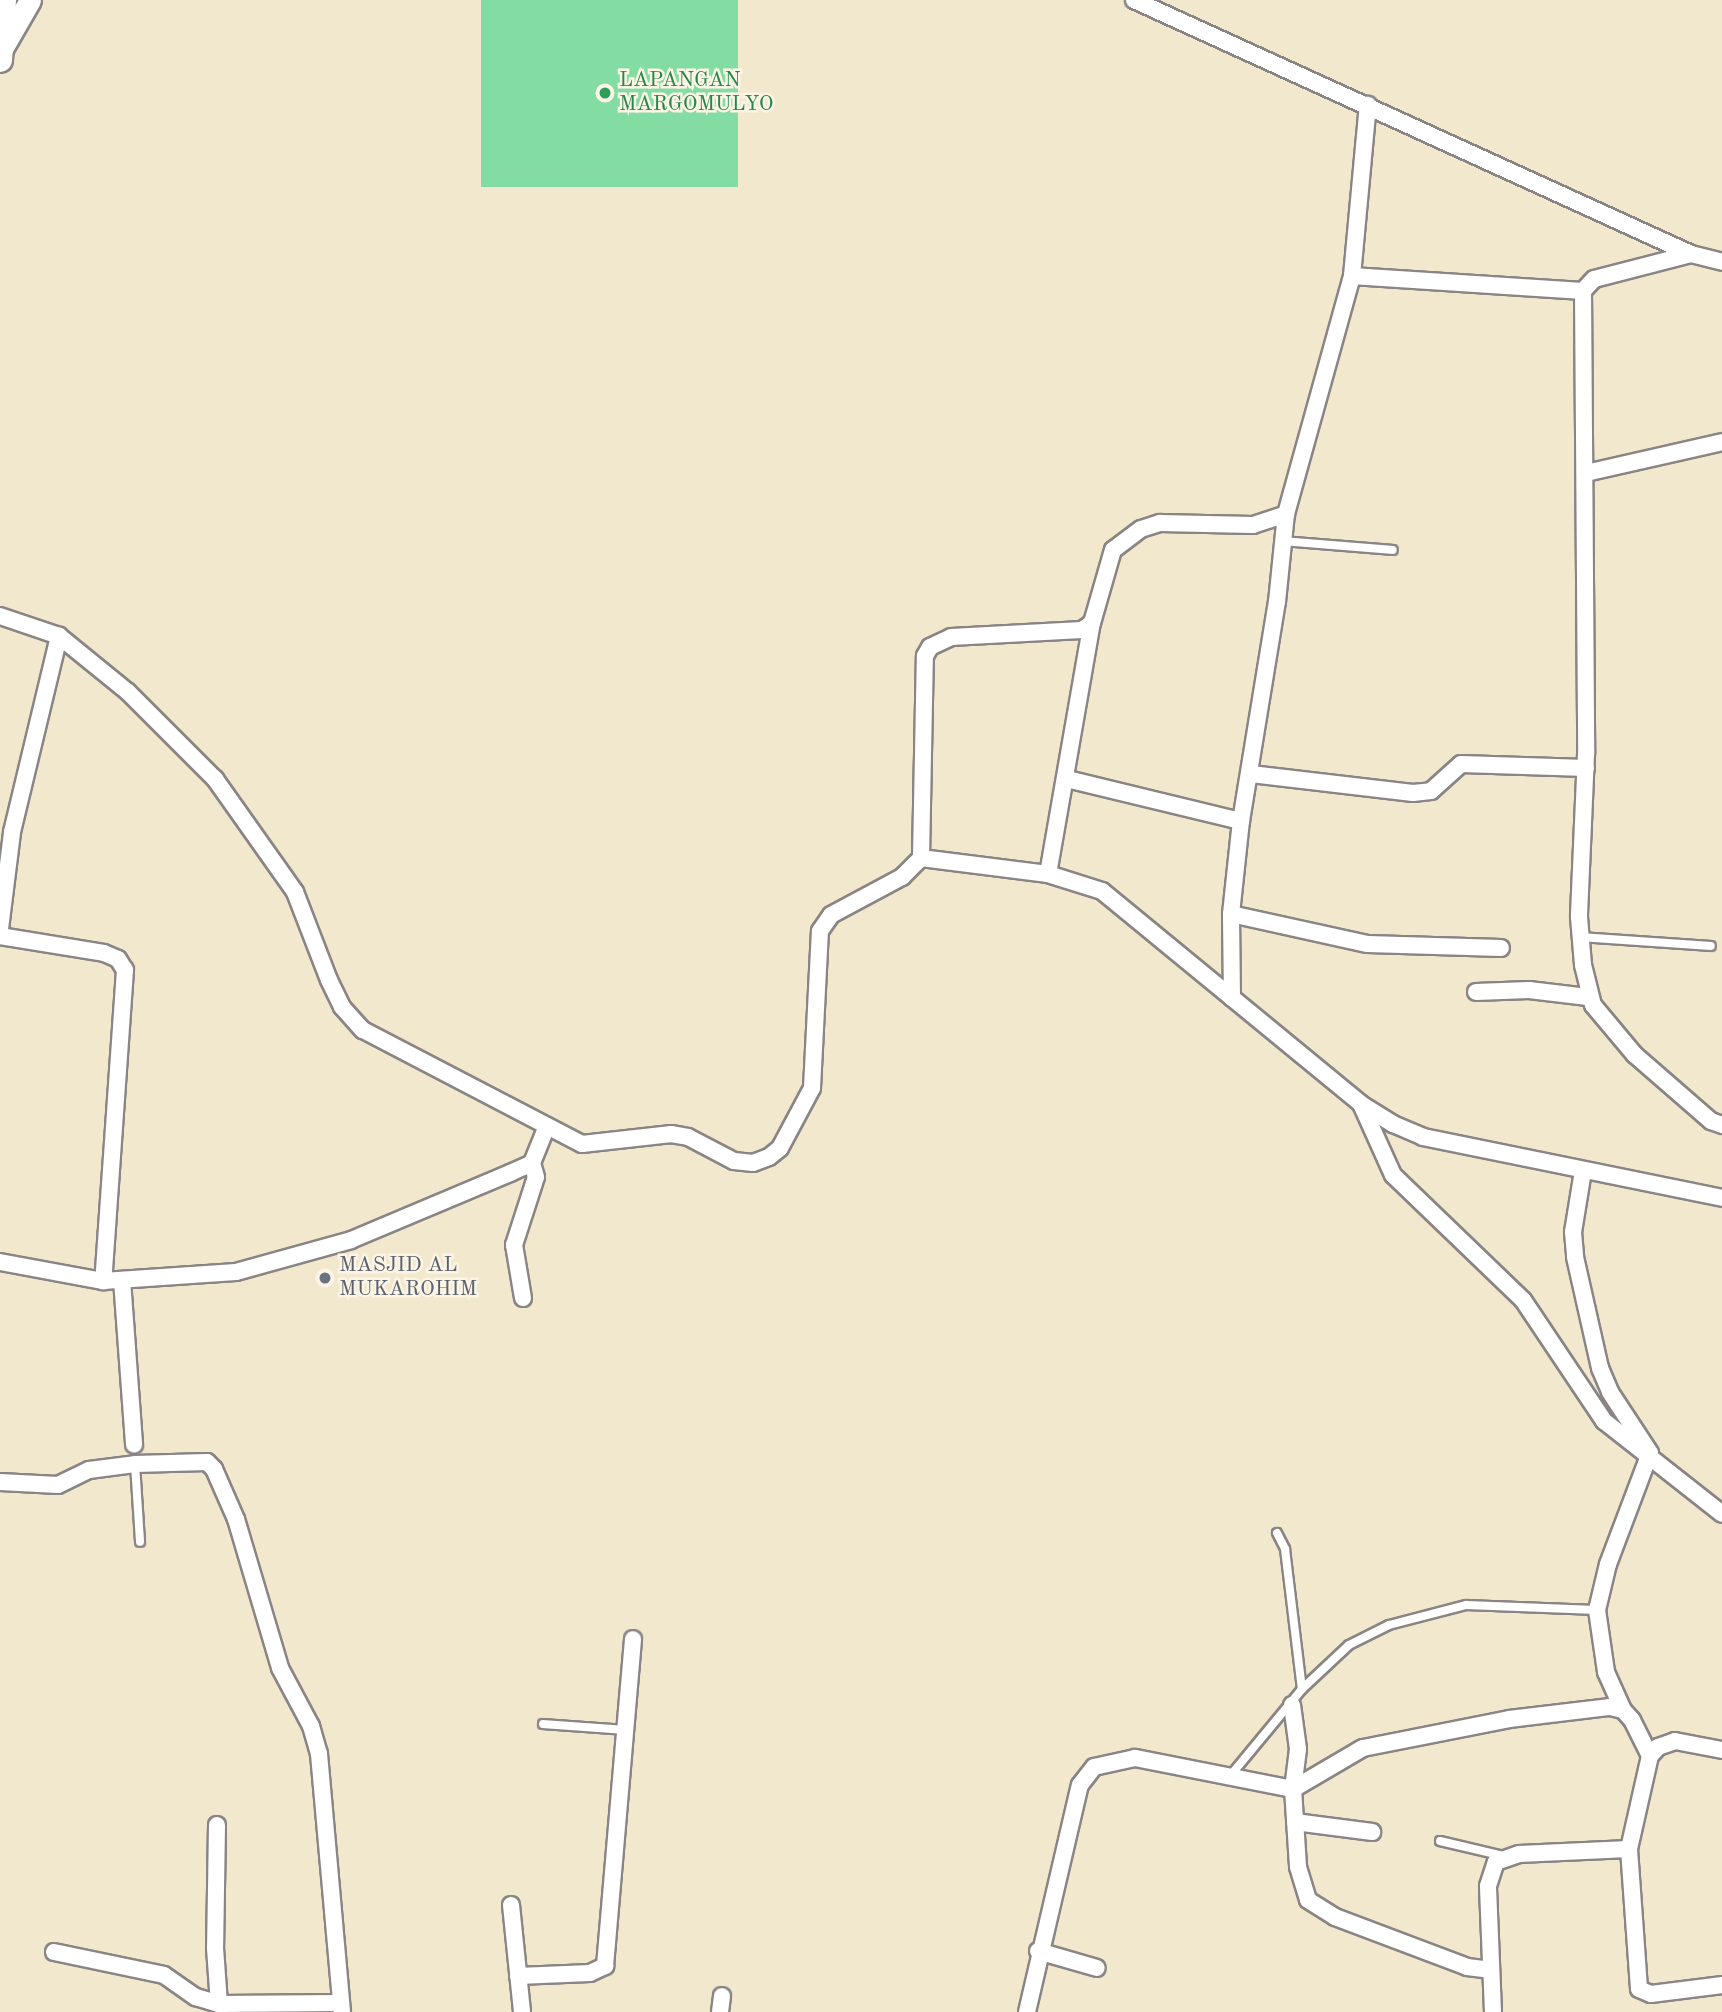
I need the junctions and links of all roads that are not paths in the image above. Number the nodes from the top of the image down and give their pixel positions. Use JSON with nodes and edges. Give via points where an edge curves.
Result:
{"nodes":[{"id":1,"x":4,"y":0,"type":"edge"},
{"id":2,"x":30,"y":0,"type":"edge"},
{"id":3,"x":1133,"y":0,"type":"edge"},
{"id":4,"x":1,"y":56,"type":"edge"},
{"id":5,"x":1368,"y":106,"type":"junction"},
{"id":6,"x":1691,"y":254,"type":"junction"},
{"id":7,"x":1722,"y":262,"type":"edge"},
{"id":8,"x":1352,"y":276,"type":"junction"},
{"id":9,"x":1583,"y":291,"type":"junction"},
{"id":10,"x":1722,"y":442,"type":"edge"},
{"id":11,"x":1586,"y":473,"type":"junction"},
{"id":12,"x":1286,"y":514,"type":"junction"},
{"id":13,"x":1283,"y":541,"type":"junction"},
{"id":14,"x":1393,"y":550,"type":"dead end"},
{"id":15,"x":0,"y":616,"type":"edge"},
{"id":16,"x":1091,"y":624,"type":"junction"},
{"id":17,"x":59,"y":636,"type":"junction"},
{"id":18,"x":1586,"y":768,"type":"junction"},
{"id":19,"x":1251,"y":774,"type":"junction"},
{"id":20,"x":1067,"y":779,"type":"junction"},
{"id":21,"x":1241,"y":821,"type":"junction"},
{"id":22,"x":921,"y":858,"type":"junction"},
{"id":23,"x":1048,"y":874,"type":"junction"},
{"id":24,"x":1231,"y":914,"type":"junction"},
{"id":25,"x":0,"y":929,"type":"edge"},
{"id":26,"x":0,"y":936,"type":"edge"},
{"id":27,"x":1580,"y":937,"type":"junction"},
{"id":28,"x":1710,"y":946,"type":"dead end"},
{"id":29,"x":1501,"y":948,"type":"dead end"},
{"id":30,"x":1476,"y":992,"type":"dead end"},
{"id":31,"x":1588,"y":997,"type":"junction"},
{"id":32,"x":1233,"y":998,"type":"junction"},
{"id":33,"x":1361,"y":1104,"type":"junction"},
{"id":34,"x":1722,"y":1125,"type":"edge"},
{"id":35,"x":546,"y":1128,"type":"junction"},
{"id":36,"x":532,"y":1163,"type":"junction"},
{"id":37,"x":1583,"y":1171,"type":"junction"},
{"id":38,"x":1721,"y":1196,"type":"edge"},
{"id":39,"x":0,"y":1262,"type":"edge"},
{"id":40,"x":122,"y":1280,"type":"junction"},
{"id":41,"x":103,"y":1281,"type":"junction"},
{"id":42,"x":523,"y":1298,"type":"dead end"},
{"id":43,"x":134,"y":1445,"type":"dead end"},
{"id":44,"x":1649,"y":1461,"type":"junction"},
{"id":45,"x":135,"y":1464,"type":"junction"},
{"id":46,"x":0,"y":1482,"type":"edge"},
{"id":47,"x":1722,"y":1514,"type":"edge"},
{"id":48,"x":1277,"y":1533,"type":"dead end"},
{"id":49,"x":141,"y":1542,"type":"dead end"},
{"id":50,"x":1597,"y":1610,"type":"junction"},
{"id":51,"x":633,"y":1639,"type":"dead end"},
{"id":52,"x":1303,"y":1689,"type":"junction"},
{"id":53,"x":1292,"y":1705,"type":"junction"},
{"id":54,"x":1623,"y":1710,"type":"junction"},
{"id":55,"x":543,"y":1724,"type":"dead end"},
{"id":56,"x":626,"y":1730,"type":"junction"},
{"id":57,"x":1722,"y":1750,"type":"edge"},
{"id":58,"x":1650,"y":1756,"type":"junction"},
{"id":59,"x":1230,"y":1776,"type":"junction"},
{"id":60,"x":1293,"y":1789,"type":"junction"},
{"id":61,"x":1295,"y":1822,"type":"junction"},
{"id":62,"x":218,"y":1825,"type":"dead end"},
{"id":63,"x":1372,"y":1832,"type":"dead end"},
{"id":64,"x":1440,"y":1842,"type":"dead end"},
{"id":65,"x":1629,"y":1849,"type":"junction"},
{"id":66,"x":1504,"y":1856,"type":"junction"},
{"id":67,"x":511,"y":1905,"type":"dead end"},
{"id":68,"x":1038,"y":1951,"type":"junction"},
{"id":69,"x":54,"y":1952,"type":"dead end"},
{"id":70,"x":1097,"y":1968,"type":"dead end"},
{"id":71,"x":1490,"y":1970,"type":"junction"},
{"id":72,"x":518,"y":1976,"type":"junction"},
{"id":73,"x":1722,"y":1985,"type":"edge"},
{"id":74,"x":219,"y":2004,"type":"junction"},
{"id":75,"x":342,"y":2008,"type":"edge"},
{"id":76,"x":522,"y":2012,"type":"edge"},
{"id":77,"x":1027,"y":2012,"type":"edge"},
{"id":78,"x":1493,"y":2012,"type":"edge"}],
"edges":[{"from":1,"to":4,"type":"main road"},
{"from":2,"to":4,"type":"main road","via":[[17,16]]},
{"from":3,"to":5,"type":"street"},
{"from":5,"to":6,"type":"street"},
{"from":5,"to":8,"type":"street"},
{"from":6,"to":7,"type":"street"},
{"from":6,"to":9,"type":"street","via":[[1594,279]]},
{"from":8,"to":9,"type":"street"},
{"from":8,"to":12,"type":"street"},
{"from":9,"to":11,"type":"street"},
{"from":10,"to":11,"type":"street"},
{"from":11,"to":18,"type":"street"},
{"from":12,"to":13,"type":"street"},
{"from":12,"to":16,"type":"street","via":[[1253,525],[1160,523],[1141,528],[1113,550]]},
{"from":13,"to":14,"type":"lane"},
{"from":13,"to":19,"type":"street"},
{"from":15,"to":17,"type":"street"},
{"from":16,"to":20,"type":"street"},
{"from":16,"to":22,"type":"street","via":[[1073,632],[951,637],[930,647],[925,656]]},
{"from":17,"to":25,"type":"street","via":[[12,832]]},
{"from":17,"to":35,"type":"street","via":[[128,692],[215,779],[295,892],[342,1007],[363,1030],[466,1081]]},
{"from":18,"to":19,"type":"street","via":[[1461,764],[1431,791],[1413,793]]},
{"from":18,"to":27,"type":"street"},
{"from":19,"to":21,"type":"street"},
{"from":20,"to":21,"type":"street"},
{"from":20,"to":23,"type":"street"},
{"from":21,"to":24,"type":"street"},
{"from":22,"to":23,"type":"street"},
{"from":22,"to":35,"type":"street","via":[[902,877],[831,915],[820,931],[812,1088],[780,1148],[769,1157],[753,1163],[734,1161],[671,1134],[582,1144]]},
{"from":23,"to":32,"type":"street","via":[[1102,891]]},
{"from":24,"to":29,"type":"street","via":[[1368,944]]},
{"from":24,"to":32,"type":"street"},
{"from":26,"to":41,"type":"street","via":[[104,953],[118,959],[125,970]]},
{"from":27,"to":28,"type":"lane"},
{"from":27,"to":31,"type":"street"},
{"from":30,"to":31,"type":"street","via":[[1529,990]]},
{"from":31,"to":34,"type":"street","via":[[1635,1055],[1711,1121]]},
{"from":32,"to":33,"type":"street"},
{"from":33,"to":37,"type":"street","via":[[1423,1137]]},
{"from":33,"to":44,"type":"street","via":[[1393,1175],[1523,1300],[1604,1421]]},
{"from":35,"to":36,"type":"street"},
{"from":36,"to":40,"type":"street","via":[[403,1221],[338,1244],[207,1277]]},
{"from":36,"to":42,"type":"street","via":[[537,1177],[514,1245]]},
{"from":37,"to":38,"type":"street"},
{"from":37,"to":44,"type":"street","via":[[1573,1233],[1575,1257],[1600,1368],[1610,1392],[1650,1447]]},
{"from":39,"to":41,"type":"street"},
{"from":40,"to":41,"type":"street"},
{"from":40,"to":43,"type":"street"},
{"from":44,"to":47,"type":"street"},
{"from":44,"to":50,"type":"street","via":[[1608,1564]]},
{"from":45,"to":46,"type":"street","via":[[89,1470],[58,1485]]},
{"from":45,"to":49,"type":"lane"},
{"from":45,"to":75,"type":"street","via":[[207,1462],[228,1495],[273,1647],[311,1726],[318,1754]]},
{"from":48,"to":52,"type":"lane","via":[[1285,1549]]},
{"from":50,"to":52,"type":"lane","via":[[1512,1604],[1426,1612],[1349,1645]]},
{"from":50,"to":54,"type":"street","via":[[1605,1672]]},
{"from":51,"to":56,"type":"street"},
{"from":52,"to":53,"type":"lane"},
{"from":53,"to":59,"type":"lane"},
{"from":53,"to":60,"type":"street","via":[[1298,1749]]},
{"from":54,"to":58,"type":"street"},
{"from":54,"to":60,"type":"street","via":[[1610,1707],[1509,1719],[1363,1748]]},
{"from":55,"to":56,"type":"lane"},
{"from":56,"to":72,"type":"street","via":[[606,1966],[590,1973]]},
{"from":57,"to":58,"type":"street","via":[[1675,1741],[1663,1744]]},
{"from":58,"to":65,"type":"street"},
{"from":59,"to":60,"type":"street"},
{"from":59,"to":68,"type":"street","via":[[1135,1758],[1094,1767],[1080,1785]]},
{"from":60,"to":61,"type":"street"},
{"from":61,"to":63,"type":"street"},
{"from":61,"to":71,"type":"street","via":[[1301,1886],[1320,1909],[1467,1967]]},
{"from":62,"to":74,"type":"street","via":[[215,1948]]},
{"from":64,"to":66,"type":"lane"},
{"from":65,"to":66,"type":"street"},
{"from":65,"to":73,"type":"street","via":[[1639,1989],[1651,1994]]},
{"from":66,"to":71,"type":"street","via":[[1496,1862],[1488,1886]]},
{"from":67,"to":72,"type":"street"},
{"from":68,"to":70,"type":"street"},
{"from":68,"to":77,"type":"street"},
{"from":69,"to":74,"type":"street","via":[[164,1975],[181,1989]]},
{"from":71,"to":78,"type":"street"},
{"from":72,"to":76,"type":"street"},
{"from":74,"to":75,"type":"street"}]}
